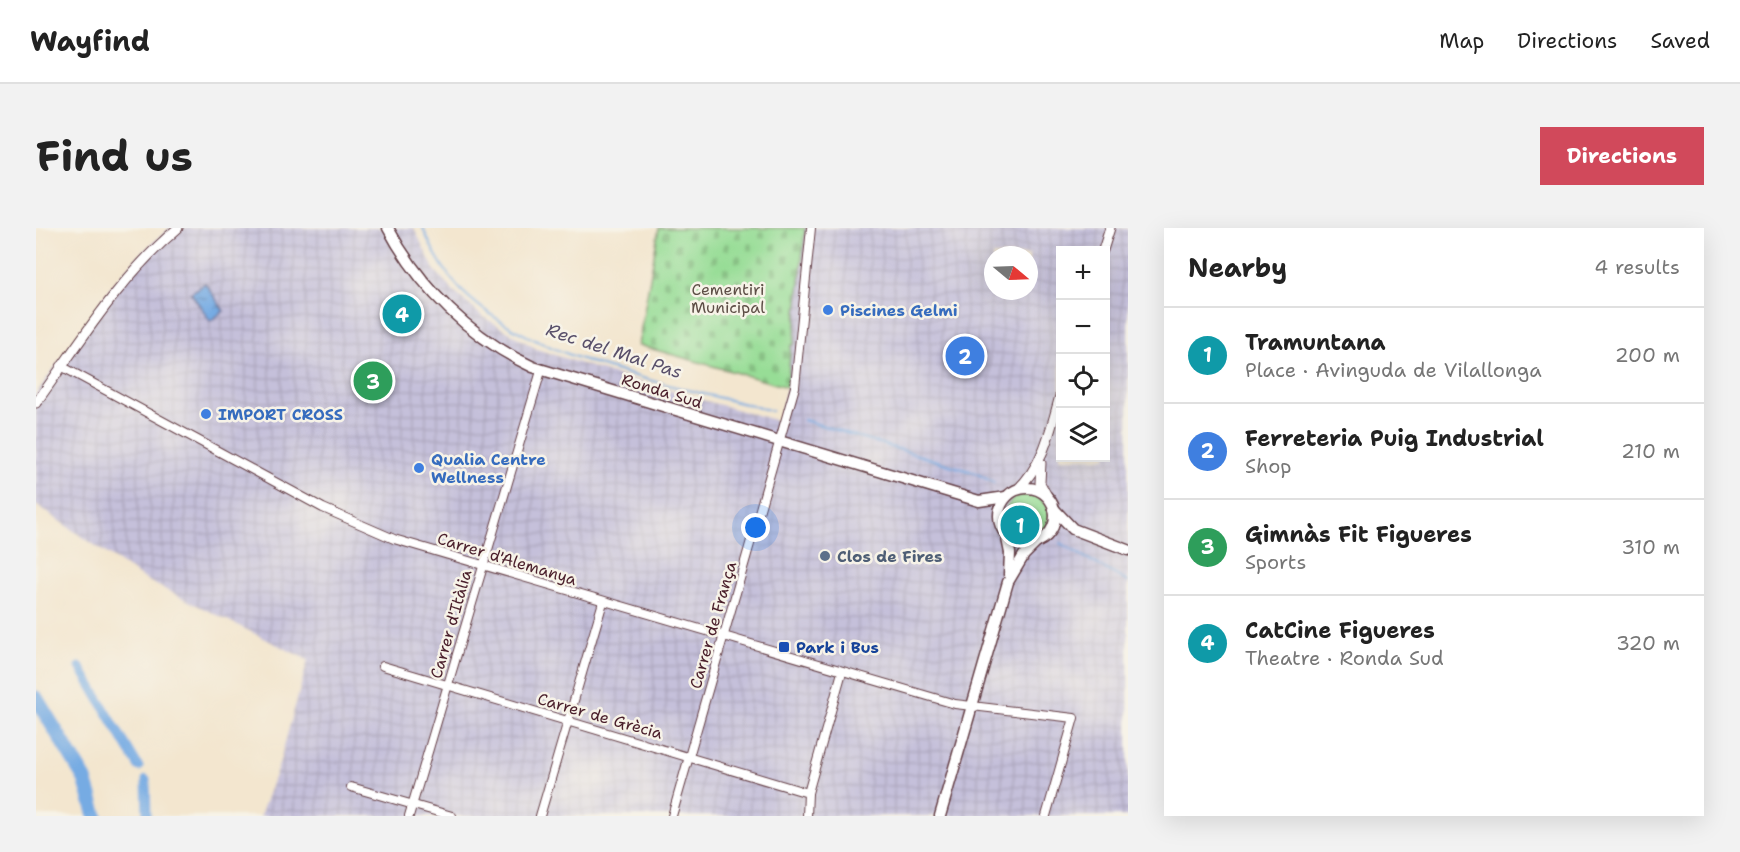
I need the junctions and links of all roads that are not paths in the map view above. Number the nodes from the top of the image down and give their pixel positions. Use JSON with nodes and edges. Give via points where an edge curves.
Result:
{"nodes":[{"id":1,"x":178,"y":228,"type":"edge"},
{"id":2,"x":388,"y":228,"type":"edge"},
{"id":3,"x":811,"y":228,"type":"edge"},
{"id":4,"x":1110,"y":228,"type":"edge"},
{"id":5,"x":1104,"y":246,"type":"edge"},
{"id":6,"x":62,"y":366,"type":"junction"},
{"id":7,"x":541,"y":370,"type":"junction"},
{"id":8,"x":36,"y":403,"type":"edge"},
{"id":9,"x":1057,"y":408,"type":"edge"},
{"id":10,"x":781,"y":442,"type":"junction"},
{"id":11,"x":1043,"y":455,"type":"junction"},
{"id":12,"x":1017,"y":490,"type":"junction"},
{"id":13,"x":1006,"y":496,"type":"junction"},
{"id":14,"x":1047,"y":496,"type":"junction"},
{"id":15,"x":979,"y":501,"type":"junction"},
{"id":16,"x":1054,"y":508,"type":"junction"},
{"id":17,"x":999,"y":521,"type":"junction"},
{"id":18,"x":1074,"y":530,"type":"junction"},
{"id":19,"x":1005,"y":534,"type":"junction"},
{"id":20,"x":1042,"y":539,"type":"junction"},
{"id":21,"x":1128,"y":549,"type":"edge"},
{"id":22,"x":482,"y":565,"type":"junction"},
{"id":23,"x":1008,"y":582,"type":"junction"},
{"id":24,"x":603,"y":602,"type":"junction"},
{"id":25,"x":724,"y":637,"type":"junction"},
{"id":26,"x":383,"y":666,"type":"dead end"},
{"id":27,"x":842,"y":672,"type":"junction"},
{"id":28,"x":447,"y":686,"type":"junction"},
{"id":29,"x":972,"y":706,"type":"junction"},
{"id":30,"x":568,"y":721,"type":"junction"},
{"id":31,"x":690,"y":756,"type":"junction"},
{"id":32,"x":351,"y":787,"type":"dead end"},
{"id":33,"x":808,"y":793,"type":"junction"},
{"id":34,"x":412,"y":804,"type":"junction"},
{"id":35,"x":409,"y":816,"type":"edge"},
{"id":36,"x":452,"y":816,"type":"edge"},
{"id":37,"x":540,"y":816,"type":"edge"},
{"id":38,"x":672,"y":816,"type":"edge"},
{"id":39,"x":807,"y":816,"type":"edge"},
{"id":40,"x":940,"y":816,"type":"edge"},
{"id":41,"x":1046,"y":816,"type":"edge"}],
"edges":[{"from":1,"to":6,"type":"street","via":[[119,287]]},
{"from":2,"to":7,"type":"main road","name":"Ronda Sud","via":[[420,278],[468,326],[500,350]]},
{"from":3,"to":10,"type":"street","name":"Carrer de França","via":[[795,387]]},
{"from":4,"to":5,"type":"street"},
{"from":6,"to":8,"type":"street"},
{"from":6,"to":22,"type":"street","name":"Carrer d'Alemanya","via":[[348,520]]},
{"from":7,"to":10,"type":"main road","name":"Ronda Sud"},
{"from":7,"to":22,"type":"street","name":"Carrer d'Itàlia"},
{"from":9,"to":11,"type":"street"},
{"from":10,"to":15,"type":"main road","name":"Ronda Sud"},
{"from":10,"to":25,"type":"street","name":"Carrer de França"},
{"from":11,"to":12,"type":"street","via":[[1035,471]]},
{"from":11,"to":14,"type":"street","via":[[1040,483]]},
{"from":12,"to":13,"type":"main road"},
{"from":12,"to":14,"type":"main road","via":[[1035,489]]},
{"from":13,"to":15,"type":"main road","name":"Ronda Sud"},
{"from":13,"to":17,"type":"main road"},
{"from":14,"to":16,"type":"main road"},
{"from":15,"to":17,"type":"main road","name":"Ronda Sud"},
{"from":16,"to":18,"type":"main road"},
{"from":16,"to":20,"type":"main road","via":[[1054,523]]},
{"from":17,"to":19,"type":"main road"},
{"from":18,"to":20,"type":"main road"},
{"from":18,"to":21,"type":"main road"},
{"from":19,"to":20,"type":"main road","via":[[1017,542]]},
{"from":19,"to":23,"type":"main road","via":[[1010,553]]},
{"from":20,"to":23,"type":"main road","via":[[1024,555]]},
{"from":22,"to":24,"type":"street","name":"Carrer d'Alemanya"},
{"from":22,"to":28,"type":"street","name":"Carrer d'Itàlia"},
{"from":23,"to":29,"type":"main road"},
{"from":24,"to":25,"type":"street","name":"Carrer d'Alemanya"},
{"from":24,"to":30,"type":"street"},
{"from":25,"to":27,"type":"street","name":"Carrer d'Alemanya"},
{"from":25,"to":31,"type":"street","name":"Carrer de França"},
{"from":26,"to":28,"type":"street","name":"Carrer de Grècia"},
{"from":27,"to":29,"type":"street","name":"Carrer d'Alemanya"},
{"from":27,"to":33,"type":"street"},
{"from":28,"to":30,"type":"street","name":"Carrer de Grècia"},
{"from":28,"to":34,"type":"street","name":"Carrer d'Itàlia"},
{"from":29,"to":40,"type":"main road"},
{"from":29,"to":41,"type":"street","name":"Carrer d'Alemanya","via":[[1074,718]]},
{"from":30,"to":31,"type":"street","name":"Carrer de Grècia"},
{"from":30,"to":37,"type":"street"},
{"from":31,"to":33,"type":"street","name":"Carrer de Grècia"},
{"from":31,"to":38,"type":"street","name":"Carrer de França"},
{"from":32,"to":34,"type":"street"},
{"from":33,"to":39,"type":"street"},
{"from":34,"to":35,"type":"street","name":"Carrer d'Itàlia"},
{"from":34,"to":36,"type":"street"}]}
